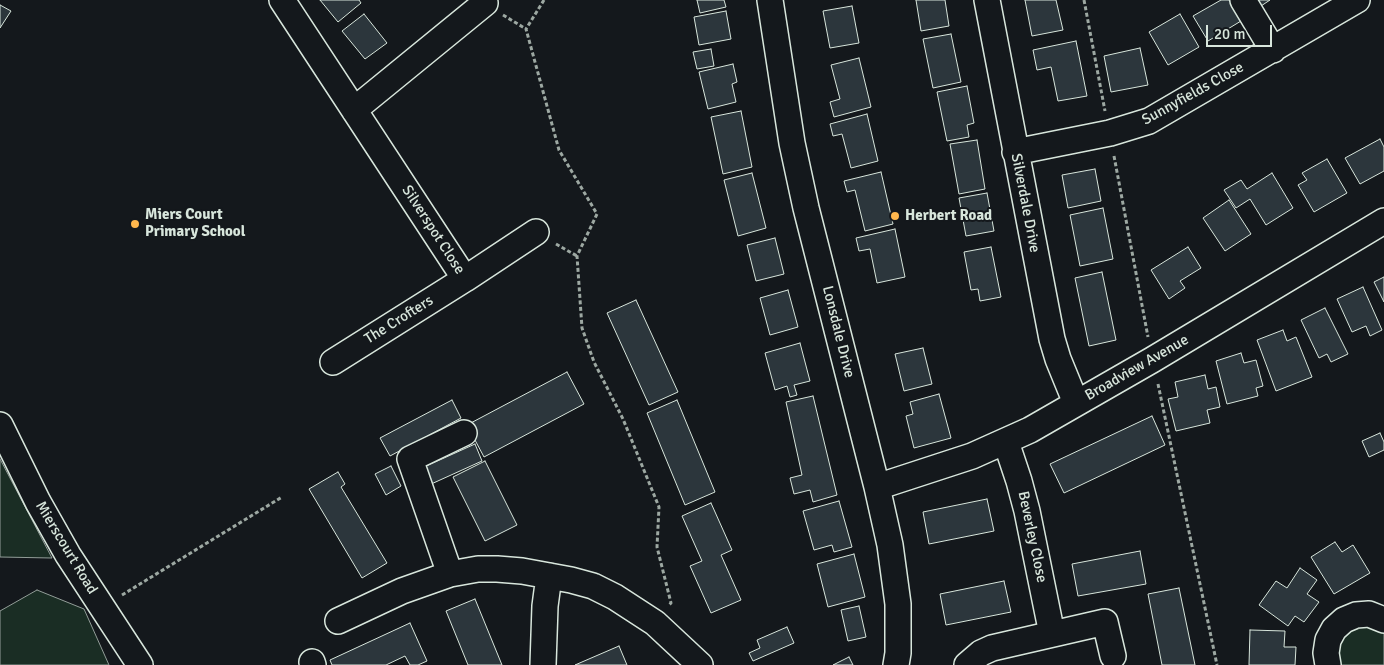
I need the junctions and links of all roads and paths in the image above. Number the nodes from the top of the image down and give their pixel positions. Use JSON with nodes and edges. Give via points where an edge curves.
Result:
{"nodes":[{"id":1,"x":282,"y":0,"type":"edge"},
{"id":2,"x":544,"y":0,"type":"edge"},
{"id":3,"x":770,"y":0,"type":"edge"},
{"id":4,"x":987,"y":0,"type":"edge"},
{"id":5,"x":1243,"y":0,"type":"edge"},
{"id":6,"x":1357,"y":0,"type":"edge"},
{"id":7,"x":485,"y":3,"type":"dead end"},
{"id":8,"x":1273,"y":50,"type":"junction"},
{"id":9,"x":354,"y":110,"type":"junction"},
{"id":10,"x":1015,"y":152,"type":"junction"},
{"id":11,"x":1384,"y":221,"type":"edge"},
{"id":12,"x":536,"y":232,"type":"dead end"},
{"id":13,"x":464,"y":279,"type":"junction"},
{"id":14,"x":334,"y":362,"type":"dead end"},
{"id":15,"x":1076,"y":403,"type":"junction"},
{"id":16,"x":0,"y":425,"type":"edge"},
{"id":17,"x":464,"y":433,"type":"dead end"},
{"id":18,"x":1006,"y":442,"type":"junction"},
{"id":19,"x":877,"y":487,"type":"junction"},
{"id":20,"x":282,"y":497,"type":"dead end"},
{"id":21,"x":450,"y":574,"type":"junction"},
{"id":22,"x":549,"y":576,"type":"junction"},
{"id":23,"x":102,"y":607,"type":"junction"},
{"id":24,"x":1384,"y":620,"type":"edge"},
{"id":25,"x":338,"y":621,"type":"dead end"},
{"id":26,"x":655,"y":623,"type":"junction"},
{"id":27,"x":1052,"y":634,"type":"junction"},
{"id":28,"x":1113,"y":656,"type":"dead end"},
{"id":29,"x":140,"y":665,"type":"edge"},
{"id":30,"x":543,"y":665,"type":"edge"},
{"id":31,"x":700,"y":665,"type":"edge"},
{"id":32,"x":896,"y":665,"type":"edge"},
{"id":33,"x":967,"y":665,"type":"edge"},
{"id":34,"x":1328,"y":665,"type":"edge"}],
"edges":[{"from":1,"to":9,"type":"street","name":"Silverspot Close"},
{"from":2,"to":26,"type":"path","via":[[526,29],[559,150],[597,214],[577,256],[582,328],[659,507],[657,547],[671,603]]},
{"from":3,"to":19,"type":"street","name":"Lonsdale Drive","via":[[792,143],[806,208]]},
{"from":4,"to":10,"type":"street","name":"Silverdale Drive"},
{"from":5,"to":8,"type":"street"},
{"from":6,"to":8,"type":"street","name":"Sunnyfields Close"},
{"from":7,"to":9,"type":"street"},
{"from":8,"to":10,"type":"street","name":"Sunnyfields Close","via":[[1149,121],[1110,133]]},
{"from":9,"to":13,"type":"street","name":"Silverspot Close"},
{"from":10,"to":15,"type":"street","name":"Silverdale Drive","via":[[1052,339]]},
{"from":11,"to":15,"type":"street","name":"Broadview Avenue"},
{"from":12,"to":13,"type":"street","name":"Silverspot Close"},
{"from":13,"to":14,"type":"street","name":"The Crofters"},
{"from":15,"to":18,"type":"street","name":"Broadview Avenue"},
{"from":16,"to":23,"type":"street","name":"Mierscourt Road","via":[[50,525]]},
{"from":17,"to":21,"type":"street","via":[[410,459]]},
{"from":18,"to":19,"type":"street","name":"Broadview Avenue","via":[[952,464]]},
{"from":18,"to":27,"type":"street","name":"Beverley Close","via":[[1027,511]]},
{"from":19,"to":32,"type":"street","name":"Lonsdale Drive","via":[[890,545],[898,604]]},
{"from":20,"to":23,"type":"path"},
{"from":21,"to":22,"type":"street","via":[[497,569]]},
{"from":21,"to":25,"type":"street","via":[[402,591]]},
{"from":22,"to":26,"type":"street","via":[[593,586]]},
{"from":22,"to":30,"type":"street"},
{"from":23,"to":29,"type":"street","name":"Mierscourt Road"},
{"from":24,"to":34,"type":"street","via":[[1369,614],[1344,620],[1328,640]]},
{"from":26,"to":31,"type":"street"},
{"from":27,"to":28,"type":"street","via":[[1105,622]]},
{"from":27,"to":33,"type":"street","via":[[992,648]]}]}
